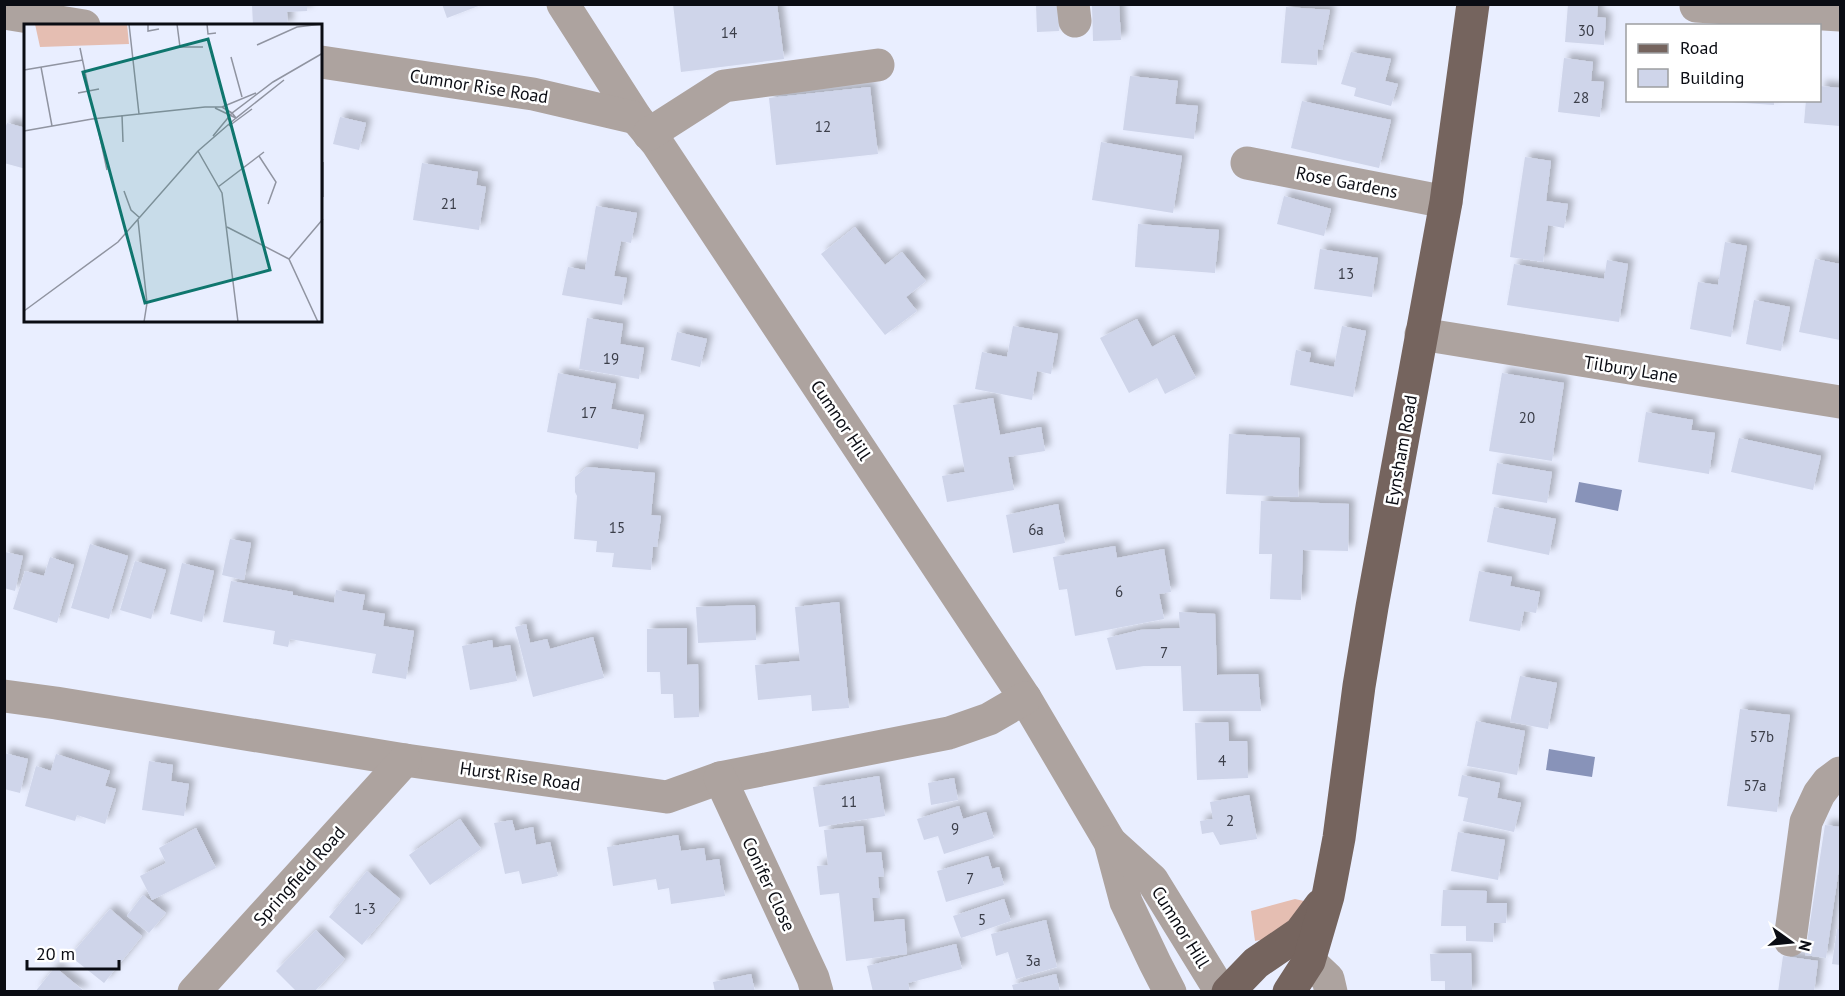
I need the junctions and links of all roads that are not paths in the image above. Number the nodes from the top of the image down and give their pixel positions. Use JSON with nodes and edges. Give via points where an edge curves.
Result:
{"nodes":[{"id":1,"x":563,"y":4,"type":"edge"},
{"id":2,"x":1473,"y":4,"type":"edge"},
{"id":3,"x":1696,"y":12,"type":"edge"},
{"id":4,"x":4,"y":13,"type":"edge"},
{"id":5,"x":1840,"y":15,"type":"edge"},
{"id":6,"x":72,"y":24,"type":"edge"},
{"id":7,"x":322,"y":62,"type":"edge"},
{"id":8,"x":878,"y":65,"type":"dead end"},
{"id":9,"x":642,"y":126,"type":"junction"},
{"id":10,"x":1247,"y":163,"type":"dead end"},
{"id":11,"x":1446,"y":202,"type":"junction"},
{"id":12,"x":1421,"y":334,"type":"junction"},
{"id":13,"x":1840,"y":402,"type":"edge"},
{"id":14,"x":4,"y":696,"type":"edge"},
{"id":15,"x":1026,"y":698,"type":"junction"},
{"id":16,"x":405,"y":760,"type":"junction"},
{"id":17,"x":1840,"y":773,"type":"edge"},
{"id":18,"x":720,"y":778,"type":"junction"},
{"id":19,"x":1110,"y":842,"type":"junction"},
{"id":20,"x":1328,"y":896,"type":"junction"},
{"id":21,"x":1790,"y":940,"type":"dead end"},
{"id":22,"x":1310,"y":962,"type":"junction"},
{"id":23,"x":1154,"y":977,"type":"edge"},
{"id":24,"x":194,"y":992,"type":"edge"},
{"id":25,"x":817,"y":992,"type":"edge"},
{"id":26,"x":1170,"y":992,"type":"edge"},
{"id":27,"x":1221,"y":992,"type":"edge"},
{"id":28,"x":1228,"y":992,"type":"edge"},
{"id":29,"x":1289,"y":992,"type":"edge"},
{"id":30,"x":1332,"y":992,"type":"edge"}],
"edges":[{"from":1,"to":9,"type":"street","name":"Cumnor Hill"},
{"from":2,"to":11,"type":"main road","name":"Eynsham Road"},
{"from":3,"to":5,"type":"street"},
{"from":4,"to":6,"type":"street"},
{"from":7,"to":9,"type":"street","name":"Cumnor Rise Road","via":[[533,94]]},
{"from":8,"to":9,"type":"street","via":[[724,86]]},
{"from":9,"to":15,"type":"street","name":"Cumnor Hill"},
{"from":10,"to":11,"type":"street","name":"Rose Gardens"},
{"from":11,"to":12,"type":"main road","name":"Eynsham Road"},
{"from":12,"to":13,"type":"street","name":"Tilbury Lane"},
{"from":12,"to":20,"type":"main road","name":"Eynsham Road","via":[[1370,618]]},
{"from":14,"to":16,"type":"street","name":"Hurst Rise Road"},
{"from":15,"to":18,"type":"street","name":"Hurst Rise Road","via":[[989,719],[949,733]]},
{"from":15,"to":19,"type":"street","name":"Cumnor Hill"},
{"from":16,"to":18,"type":"street","name":"Hurst Rise Road","via":[[667,797]]},
{"from":16,"to":24,"type":"street","name":"Springfield Road"},
{"from":17,"to":21,"type":"street","via":[[1819,794],[1806,822]]},
{"from":18,"to":25,"type":"street","name":"Conifer Close"},
{"from":19,"to":23,"type":"street","name":"Cumnor Hill","via":[[1126,902]]},
{"from":19,"to":27,"type":"street","name":"Cumnor Hill","via":[[1152,880]]},
{"from":20,"to":22,"type":"main road","name":"Eynsham Road"},
{"from":20,"to":28,"type":"main road","name":"Eynsham Road","via":[[1300,933],[1256,963]]},
{"from":22,"to":29,"type":"main road","name":"Eynsham Road"},
{"from":22,"to":30,"type":"street","via":[[1328,979]]},
{"from":23,"to":26,"type":"street","name":"Cumnor Hill"}]}
